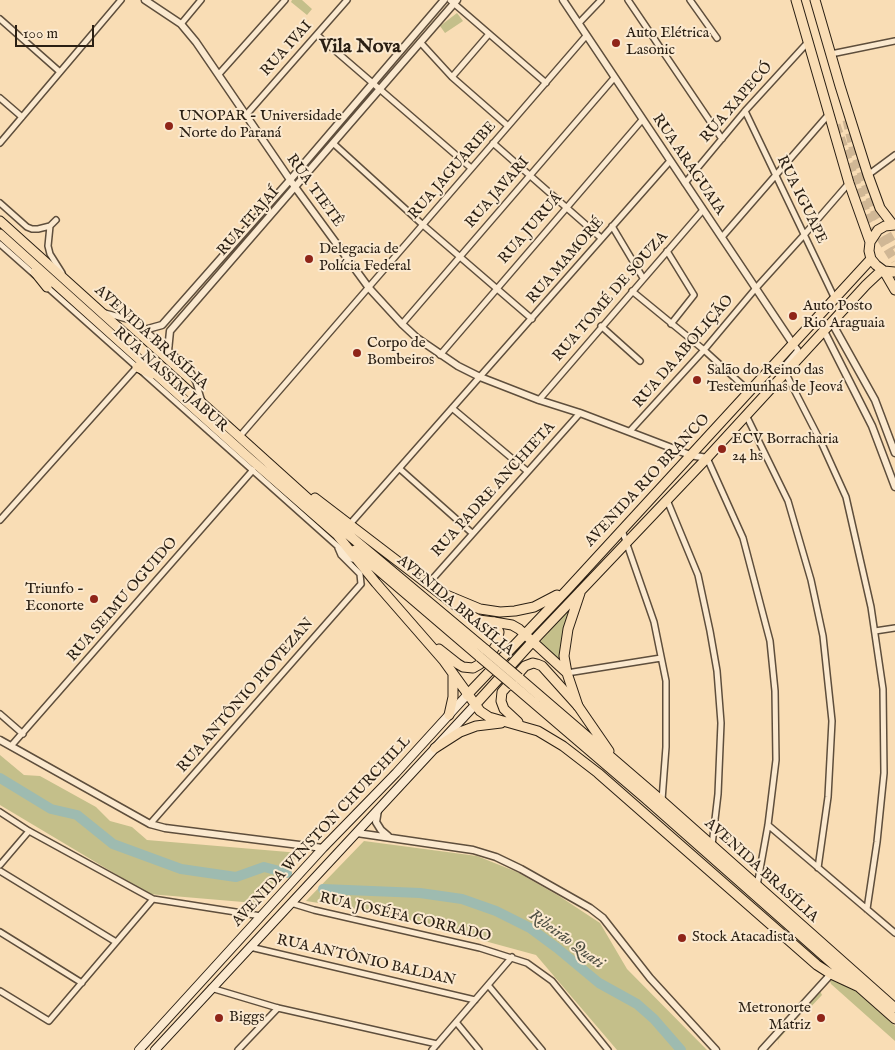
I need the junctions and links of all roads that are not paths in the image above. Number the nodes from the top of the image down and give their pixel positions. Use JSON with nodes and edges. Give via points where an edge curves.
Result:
{"nodes":[{"id":1,"x":121,"y":0,"type":"edge"},
{"id":2,"x":145,"y":0,"type":"edge"},
{"id":3,"x":202,"y":0,"type":"edge"},
{"id":4,"x":284,"y":0,"type":"edge"},
{"id":5,"x":347,"y":0,"type":"edge"},
{"id":6,"x":444,"y":0,"type":"edge"},
{"id":7,"x":563,"y":0,"type":"edge"},
{"id":8,"x":601,"y":0,"type":"edge"},
{"id":9,"x":628,"y":0,"type":"edge"},
{"id":10,"x":690,"y":0,"type":"edge"},
{"id":11,"x":796,"y":0,"type":"edge"},
{"id":12,"x":816,"y":0,"type":"edge"},
{"id":13,"x":454,"y":1,"type":"edge"},
{"id":14,"x":0,"y":19,"type":"edge"},
{"id":15,"x":579,"y":23,"type":"junction"},
{"id":16,"x":181,"y":24,"type":"junction"},
{"id":17,"x":489,"y":34,"type":"junction"},
{"id":18,"x":317,"y":35,"type":"junction"},
{"id":19,"x":586,"y":36,"type":"junction"},
{"id":20,"x":717,"y":38,"type":"dead end"},
{"id":21,"x":809,"y":40,"type":"junction"},
{"id":22,"x":895,"y":40,"type":"edge"},
{"id":23,"x":420,"y":42,"type":"junction"},
{"id":24,"x":831,"y":54,"type":"junction"},
{"id":25,"x":60,"y":72,"type":"junction"},
{"id":26,"x":219,"y":74,"type":"junction"},
{"id":27,"x":452,"y":77,"type":"junction"},
{"id":28,"x":614,"y":78,"type":"junction"},
{"id":29,"x":372,"y":83,"type":"junction"},
{"id":30,"x":546,"y":83,"type":"junction"},
{"id":31,"x":380,"y":90,"type":"junction"},
{"id":32,"x":0,"y":98,"type":"edge"},
{"id":33,"x":745,"y":111,"type":"junction"},
{"id":34,"x":829,"y":114,"type":"junction"},
{"id":35,"x":246,"y":115,"type":"junction"},
{"id":36,"x":22,"y":117,"type":"junction"},
{"id":37,"x":642,"y":120,"type":"junction"},
{"id":38,"x":508,"y":126,"type":"junction"},
{"id":39,"x":722,"y":139,"type":"junction"},
{"id":40,"x":493,"y":143,"type":"junction"},
{"id":41,"x":0,"y":144,"type":"edge"},
{"id":42,"x":334,"y":144,"type":"junction"},
{"id":43,"x":895,"y":156,"type":"edge"},
{"id":44,"x":670,"y":161,"type":"junction"},
{"id":45,"x":471,"y":168,"type":"junction"},
{"id":46,"x":529,"y":175,"type":"junction"},
{"id":47,"x":776,"y":175,"type":"junction"},
{"id":48,"x":868,"y":175,"type":"junction"},
{"id":49,"x":290,"y":180,"type":"junction"},
{"id":50,"x":849,"y":182,"type":"junction"},
{"id":51,"x":685,"y":183,"type":"junction"},
{"id":52,"x":295,"y":187,"type":"junction"},
{"id":53,"x":0,"y":203,"type":"edge"},
{"id":54,"x":566,"y":208,"type":"junction"},
{"id":55,"x":703,"y":210,"type":"junction"},
{"id":56,"x":56,"y":220,"type":"dead end"},
{"id":57,"x":2,"y":222,"type":"edge"},
{"id":58,"x":423,"y":225,"type":"junction"},
{"id":59,"x":894,"y":225,"type":"edge"},
{"id":60,"x":50,"y":226,"type":"junction"},
{"id":61,"x":612,"y":226,"type":"junction"},
{"id":62,"x":0,"y":234,"type":"edge"},
{"id":63,"x":804,"y":235,"type":"junction"},
{"id":64,"x":722,"y":237,"type":"junction"},
{"id":65,"x":601,"y":238,"type":"junction"},
{"id":66,"x":870,"y":242,"type":"junction"},
{"id":67,"x":0,"y":244,"type":"edge"},
{"id":68,"x":667,"y":251,"type":"junction"},
{"id":69,"x":20,"y":253,"type":"junction"},
{"id":70,"x":460,"y":256,"type":"junction"},
{"id":71,"x":871,"y":259,"type":"junction"},
{"id":72,"x":883,"y":271,"type":"junction"},
{"id":73,"x":895,"y":272,"type":"edge"},
{"id":74,"x":644,"y":278,"type":"junction"},
{"id":75,"x":66,"y":280,"type":"junction"},
{"id":76,"x":48,"y":287,"type":"junction"},
{"id":77,"x":369,"y":288,"type":"junction"},
{"id":78,"x":756,"y":288,"type":"junction"},
{"id":79,"x":496,"y":289,"type":"junction"},
{"id":80,"x":632,"y":290,"type":"junction"},
{"id":81,"x":895,"y":290,"type":"edge"},
{"id":82,"x":835,"y":299,"type":"junction"},
{"id":83,"x":104,"y":313,"type":"junction"},
{"id":84,"x":532,"y":319,"type":"junction"},
{"id":85,"x":832,"y":323,"type":"junction"},
{"id":86,"x":162,"y":324,"type":"junction"},
{"id":87,"x":402,"y":324,"type":"junction"},
{"id":88,"x":671,"y":324,"type":"junction"},
{"id":89,"x":601,"y":326,"type":"junction"},
{"id":90,"x":144,"y":330,"type":"junction"},
{"id":91,"x":170,"y":331,"type":"junction"},
{"id":92,"x":824,"y":331,"type":"junction"},
{"id":93,"x":793,"y":344,"type":"junction"},
{"id":94,"x":704,"y":350,"type":"junction"},
{"id":95,"x":168,"y":351,"type":"junction"},
{"id":96,"x":440,"y":354,"type":"junction"},
{"id":97,"x":640,"y":361,"type":"dead end"},
{"id":98,"x":137,"y":367,"type":"junction"},
{"id":99,"x":787,"y":371,"type":"junction"},
{"id":100,"x":480,"y":377,"type":"junction"},
{"id":101,"x":164,"y":380,"type":"junction"},
{"id":102,"x":749,"y":391,"type":"junction"},
{"id":103,"x":539,"y":400,"type":"junction"},
{"id":104,"x":202,"y":402,"type":"junction"},
{"id":105,"x":452,"y":408,"type":"junction"},
{"id":106,"x":580,"y":412,"type":"junction"},
{"id":107,"x":746,"y":415,"type":"junction"},
{"id":108,"x":884,"y":422,"type":"junction"},
{"id":109,"x":872,"y":426,"type":"junction"},
{"id":110,"x":630,"y":431,"type":"junction"},
{"id":111,"x":240,"y":436,"type":"junction"},
{"id":112,"x":895,"y":453,"type":"edge"},
{"id":113,"x":690,"y":455,"type":"junction"},
{"id":114,"x":707,"y":458,"type":"junction"},
{"id":115,"x":273,"y":466,"type":"junction"},
{"id":116,"x":400,"y":469,"type":"junction"},
{"id":117,"x":253,"y":470,"type":"junction"},
{"id":118,"x":527,"y":472,"type":"junction"},
{"id":119,"x":895,"y":487,"type":"edge"},
{"id":120,"x":667,"y":500,"type":"junction"},
{"id":121,"x":0,"y":520,"type":"edge"},
{"id":122,"x":350,"y":524,"type":"junction"},
{"id":123,"x":622,"y":530,"type":"junction"},
{"id":124,"x":472,"y":533,"type":"junction"},
{"id":125,"x":338,"y":536,"type":"junction"},
{"id":126,"x":627,"y":542,"type":"junction"},
{"id":127,"x":337,"y":546,"type":"junction"},
{"id":128,"x":370,"y":574,"type":"junction"},
{"id":129,"x":376,"y":583,"type":"junction"},
{"id":130,"x":361,"y":584,"type":"junction"},
{"id":131,"x":430,"y":586,"type":"junction"},
{"id":132,"x":566,"y":591,"type":"junction"},
{"id":133,"x":581,"y":591,"type":"junction"},
{"id":134,"x":494,"y":622,"type":"junction"},
{"id":135,"x":895,"y":628,"type":"edge"},
{"id":136,"x":418,"y":631,"type":"junction"},
{"id":137,"x":875,"y":631,"type":"junction"},
{"id":138,"x":524,"y":633,"type":"junction"},
{"id":139,"x":533,"y":641,"type":"junction"},
{"id":140,"x":483,"y":654,"type":"junction"},
{"id":141,"x":661,"y":658,"type":"junction"},
{"id":142,"x":452,"y":672,"type":"junction"},
{"id":143,"x":567,"y":673,"type":"junction"},
{"id":144,"x":516,"y":681,"type":"junction"},
{"id":145,"x":467,"y":695,"type":"junction"},
{"id":146,"x":475,"y":705,"type":"junction"},
{"id":147,"x":578,"y":706,"type":"junction"},
{"id":148,"x":0,"y":714,"type":"edge"},
{"id":149,"x":449,"y":715,"type":"junction"},
{"id":150,"x":514,"y":724,"type":"junction"},
{"id":151,"x":525,"y":726,"type":"junction"},
{"id":152,"x":23,"y":734,"type":"junction"},
{"id":153,"x":0,"y":740,"type":"edge"},
{"id":154,"x":12,"y":746,"type":"junction"},
{"id":155,"x":435,"y":748,"type":"junction"},
{"id":156,"x":620,"y":766,"type":"junction"},
{"id":157,"x":645,"y":798,"type":"junction"},
{"id":158,"x":662,"y":801,"type":"junction"},
{"id":159,"x":378,"y":810,"type":"junction"},
{"id":160,"x":0,"y":812,"type":"edge"},
{"id":161,"x":150,"y":824,"type":"junction"},
{"id":162,"x":768,"y":825,"type":"junction"},
{"id":163,"x":29,"y":831,"type":"junction"},
{"id":164,"x":357,"y":833,"type":"junction"},
{"id":165,"x":389,"y":836,"type":"junction"},
{"id":166,"x":677,"y":843,"type":"junction"},
{"id":167,"x":712,"y":846,"type":"junction"},
{"id":168,"x":323,"y":848,"type":"junction"},
{"id":169,"x":0,"y":865,"type":"edge"},
{"id":170,"x":818,"y":868,"type":"junction"},
{"id":171,"x":0,"y":871,"type":"edge"},
{"id":172,"x":757,"y":886,"type":"junction"},
{"id":173,"x":153,"y":899,"type":"junction"},
{"id":174,"x":291,"y":903,"type":"junction"},
{"id":175,"x":867,"y":910,"type":"junction"},
{"id":176,"x":261,"y":916,"type":"junction"},
{"id":177,"x":0,"y":932,"type":"edge"},
{"id":178,"x":895,"y":933,"type":"edge"},
{"id":179,"x":116,"y":942,"type":"junction"},
{"id":180,"x":250,"y":947,"type":"junction"},
{"id":181,"x":512,"y":957,"type":"junction"},
{"id":182,"x":209,"y":974,"type":"junction"},
{"id":183,"x":831,"y":974,"type":"junction"},
{"id":184,"x":82,"y":983,"type":"junction"},
{"id":185,"x":488,"y":985,"type":"junction"},
{"id":186,"x":859,"y":987,"type":"junction"},
{"id":187,"x":211,"y":988,"type":"junction"},
{"id":188,"x":0,"y":991,"type":"edge"},
{"id":189,"x":475,"y":1000,"type":"junction"},
{"id":190,"x":278,"y":1008,"type":"junction"},
{"id":191,"x":895,"y":1008,"type":"edge"},
{"id":192,"x":895,"y":1019,"type":"edge"},
{"id":193,"x":456,"y":1022,"type":"junction"},
{"id":194,"x":437,"y":1044,"type":"junction"},
{"id":195,"x":139,"y":1050,"type":"edge"},
{"id":196,"x":155,"y":1050,"type":"edge"},
{"id":197,"x":238,"y":1050,"type":"edge"},
{"id":198,"x":432,"y":1050,"type":"edge"},
{"id":199,"x":479,"y":1050,"type":"edge"},
{"id":200,"x":542,"y":1050,"type":"edge"},
{"id":201,"x":608,"y":1050,"type":"edge"},
{"id":202,"x":716,"y":1050,"type":"edge"},
{"id":203,"x":762,"y":1050,"type":"edge"}],
"edges":[{"from":1,"to":25,"type":"street"},
{"from":2,"to":16,"type":"street","name":"RUA TIETÊ"},
{"from":3,"to":16,"type":"street"},
{"from":4,"to":26,"type":"street"},
{"from":5,"to":18,"type":"street","name":"RUA IVAI"},
{"from":6,"to":29,"type":"street","name":"RUA ITAJAÍ"},
{"from":7,"to":15,"type":"street","name":"RUA ARAGUAIA"},
{"from":8,"to":15,"type":"street"},
{"from":9,"to":39,"type":"street"},
{"from":10,"to":20,"type":"street"},
{"from":11,"to":21,"type":"main road"},
{"from":12,"to":24,"type":"main road"},
{"from":13,"to":17,"type":"street"},
{"from":13,"to":23,"type":"street","name":"RUA ITAJAÍ"},
{"from":14,"to":25,"type":"street"},
{"from":15,"to":19,"type":"street","name":"RUA ARAGUAIA"},
{"from":16,"to":26,"type":"street","name":"RUA TIETÊ"},
{"from":17,"to":27,"type":"street"},
{"from":17,"to":30,"type":"street"},
{"from":18,"to":29,"type":"street"},
{"from":18,"to":35,"type":"street","name":"RUA IVAI"},
{"from":19,"to":28,"type":"street","name":"RUA ARAGUAIA"},
{"from":19,"to":30,"type":"street","name":"RUA JAGUARIBE"},
{"from":21,"to":33,"type":"street","name":"RUA XAPECÓ"},
{"from":21,"to":34,"type":"main road"},
{"from":22,"to":24,"type":"street"},
{"from":23,"to":27,"type":"street"},
{"from":23,"to":31,"type":"street","name":"RUA ITAJAÍ"},
{"from":24,"to":48,"type":"main road"},
{"from":25,"to":36,"type":"street"},
{"from":26,"to":35,"type":"street","name":"RUA TIETÊ"},
{"from":27,"to":38,"type":"street"},
{"from":28,"to":37,"type":"street","name":"RUA ARAGUAIA"},
{"from":28,"to":46,"type":"street","name":"RUA JAVARI"},
{"from":29,"to":31,"type":"street"},
{"from":29,"to":49,"type":"street","name":"RUA ITAJAÍ"},
{"from":30,"to":38,"type":"street","name":"RUA JAGUARIBE"},
{"from":31,"to":42,"type":"street","name":"RUA ITAJAÍ"},
{"from":31,"to":45,"type":"street"},
{"from":32,"to":36,"type":"street"},
{"from":33,"to":39,"type":"street","name":"RUA XAPECÓ"},
{"from":33,"to":47,"type":"street","name":"RUA IGUAPE"},
{"from":34,"to":47,"type":"street"},
{"from":34,"to":50,"type":"main road"},
{"from":35,"to":49,"type":"street","name":"RUA TIETÊ"},
{"from":36,"to":41,"type":"street"},
{"from":37,"to":44,"type":"street","name":"RUA ARAGUAIA"},
{"from":37,"to":54,"type":"street","name":"RUA JURUÁ"},
{"from":38,"to":40,"type":"street","name":"RUA JAGUARIBE"},
{"from":39,"to":51,"type":"street","name":"RUA XAPECÓ"},
{"from":40,"to":45,"type":"street","name":"RUA JAGUARIBE"},
{"from":40,"to":46,"type":"street"},
{"from":42,"to":52,"type":"street","name":"RUA ITAJAÍ"},
{"from":42,"to":58,"type":"street"},
{"from":43,"to":48,"type":"street"},
{"from":44,"to":51,"type":"street","name":"RUA ARAGUAIA"},
{"from":44,"to":61,"type":"street","name":"RUA MAMORÉ"},
{"from":45,"to":58,"type":"street","name":"RUA JAGUARIBE"},
{"from":46,"to":54,"type":"street"},
{"from":46,"to":70,"type":"street","name":"RUA JAVARI"},
{"from":47,"to":63,"type":"street","name":"RUA IGUAPE"},
{"from":47,"to":64,"type":"street"},
{"from":48,"to":59,"type":"main road","via":[[880,208]]},
{"from":49,"to":52,"type":"street","name":"RUA TIETÊ"},
{"from":49,"to":86,"type":"street","name":"RUA ITAJAÍ"},
{"from":50,"to":63,"type":"street","name":"RUA DA ABOLIÇÃO"},
{"from":50,"to":66,"type":"main road"},
{"from":51,"to":55,"type":"street","name":"RUA ARAGUAIA"},
{"from":52,"to":77,"type":"street","name":"RUA TIETÊ"},
{"from":52,"to":91,"type":"street","name":"RUA ITAJAÍ"},
{"from":53,"to":60,"type":"street","via":[[27,227]]},
{"from":54,"to":65,"type":"street"},
{"from":54,"to":79,"type":"street","name":"RUA JURUÁ"},
{"from":55,"to":64,"type":"street","name":"RUA ARAGUAIA"},
{"from":55,"to":68,"type":"street","name":"RUA TOMÉ DE SOUZA"},
{"from":56,"to":60,"type":"street"},
{"from":57,"to":75,"type":"main road","name":"AVENIDA BRASÍLIA"},
{"from":58,"to":70,"type":"street"},
{"from":58,"to":77,"type":"street","name":"RUA JAGUARIBE"},
{"from":59,"to":66,"type":"main road","via":[[878,230]]},
{"from":60,"to":75,"type":"street","via":[[50,254]]},
{"from":61,"to":65,"type":"street","name":"RUA MAMORÉ"},
{"from":61,"to":74,"type":"street"},
{"from":62,"to":69,"type":"main road","name":"AVENIDA BRASÍLIA"},
{"from":63,"to":78,"type":"street","name":"RUA DA ABOLIÇÃO"},
{"from":63,"to":82,"type":"street","name":"RUA IGUAPE"},
{"from":64,"to":78,"type":"street","name":"RUA ARAGUAIA"},
{"from":65,"to":84,"type":"street","name":"RUA MAMORÉ"},
{"from":66,"to":71,"type":"main road"},
{"from":67,"to":76,"type":"street","name":"RUA NASSIM JABUR"},
{"from":68,"to":74,"type":"street","name":"RUA TOMÉ DE SOUZA"},
{"from":68,"to":88,"type":"street","via":[[694,295]]},
{"from":69,"to":76,"type":"main road"},
{"from":69,"to":101,"type":"main road","name":"AVENIDA BRASÍLIA"},
{"from":70,"to":79,"type":"street"},
{"from":70,"to":87,"type":"street","name":"RUA JAVARI"},
{"from":71,"to":72,"type":"main road"},
{"from":71,"to":82,"type":"main road","name":"AVENIDA RIO BRANCO"},
{"from":72,"to":73,"type":"main road"},
{"from":72,"to":81,"type":"main road"},
{"from":72,"to":85,"type":"main road","name":"AVENIDA RIO BRANCO","via":[[866,284]]},
{"from":74,"to":80,"type":"street","name":"RUA TOMÉ DE SOUZA"},
{"from":75,"to":83,"type":"main road","name":"AVENIDA BRASÍLIA"},
{"from":76,"to":98,"type":"street","name":"RUA NASSIM JABUR"},
{"from":77,"to":87,"type":"street","name":"RUA TIETÊ"},
{"from":77,"to":111,"type":"street","name":"RUA JAGUARIBE"},
{"from":78,"to":93,"type":"street","name":"RUA ARAGUAIA"},
{"from":78,"to":94,"type":"street","name":"RUA DA ABOLIÇÃO"},
{"from":79,"to":84,"type":"street"},
{"from":79,"to":96,"type":"street","name":"RUA JURUÁ"},
{"from":80,"to":88,"type":"street"},
{"from":80,"to":89,"type":"street","name":"RUA TOMÉ DE SOUZA"},
{"from":82,"to":93,"type":"main road","name":"AVENIDA RIO BRANCO"},
{"from":83,"to":90,"type":"street","via":[[127,318]]},
{"from":83,"to":104,"type":"main road","name":"AVENIDA BRASÍLIA"},
{"from":84,"to":100,"type":"street","name":"RUA MAMORÉ"},
{"from":85,"to":92,"type":"main road","name":"AVENIDA RIO BRANCO"},
{"from":85,"to":108,"type":"street"},
{"from":86,"to":90,"type":"street","name":"RUA ITAJAÍ"},
{"from":86,"to":91,"type":"street"},
{"from":87,"to":96,"type":"street","name":"RUA TIETÊ"},
{"from":88,"to":94,"type":"street"},
{"from":89,"to":97,"type":"street"},
{"from":89,"to":103,"type":"street","name":"RUA TOMÉ DE SOUZA"},
{"from":90,"to":95,"type":"street"},
{"from":91,"to":95,"type":"street"},
{"from":92,"to":99,"type":"main road","name":"AVENIDA RIO BRANCO"},
{"from":92,"to":109,"type":"street"},
{"from":93,"to":99,"type":"street","via":[[798,350],[787,363]]},
{"from":93,"to":102,"type":"main road","name":"AVENIDA RIO BRANCO"},
{"from":94,"to":102,"type":"street"},
{"from":94,"to":110,"type":"street","name":"RUA DA ABOLIÇÃO"},
{"from":95,"to":104,"type":"street","via":[[190,372]]},
{"from":96,"to":100,"type":"street","name":"RUA TIETÊ"},
{"from":98,"to":101,"type":"main road"},
{"from":98,"to":117,"type":"street","name":"RUA NASSIM JABUR"},
{"from":98,"to":121,"type":"street"},
{"from":99,"to":107,"type":"main road","name":"AVENIDA RIO BRANCO"},
{"from":99,"to":137,"type":"street","via":[[846,497]]},
{"from":100,"to":103,"type":"street","name":"RUA TIETÊ"},
{"from":100,"to":105,"type":"street","name":"RUA MAMORÉ"},
{"from":101,"to":125,"type":"main road","name":"AVENIDA BRASÍLIA"},
{"from":102,"to":113,"type":"main road","name":"AVENIDA RIO BRANCO"},
{"from":103,"to":106,"type":"street","name":"RUA TIETÊ"},
{"from":104,"to":111,"type":"main road","name":"AVENIDA BRASÍLIA"},
{"from":105,"to":116,"type":"street","name":"RUA MAMORÉ"},
{"from":105,"to":118,"type":"street"},
{"from":106,"to":110,"type":"street","name":"RUA TIETÊ"},
{"from":106,"to":118,"type":"street","name":"RUA PADRE ANCHIETA"},
{"from":107,"to":114,"type":"main road","name":"AVENIDA RIO BRANCO"},
{"from":107,"to":170,"type":"street","via":[[788,501],[824,636],[832,722],[828,797]]},
{"from":108,"to":109,"type":"street"},
{"from":108,"to":112,"type":"street"},
{"from":109,"to":119,"type":"street"},
{"from":110,"to":113,"type":"street","name":"RUA TIETÊ"},
{"from":111,"to":115,"type":"main road","name":"AVENIDA BRASÍLIA"},
{"from":113,"to":114,"type":"street","name":"RUA TIETÊ"},
{"from":113,"to":123,"type":"main road","name":"AVENIDA RIO BRANCO"},
{"from":114,"to":120,"type":"main road","name":"AVENIDA RIO BRANCO"},
{"from":114,"to":162,"type":"street","via":[[743,538],[770,641],[776,760]]},
{"from":115,"to":122,"type":"main road"},
{"from":115,"to":140,"type":"main road","name":"AVENIDA BRASÍLIA"},
{"from":116,"to":122,"type":"street","name":"RUA MAMORÉ"},
{"from":116,"to":124,"type":"street"},
{"from":117,"to":127,"type":"street","name":"RUA NASSIM JABUR"},
{"from":117,"to":152,"type":"street","name":"RUA SEIMU OGUIDO"},
{"from":118,"to":124,"type":"street","name":"RUA PADRE ANCHIETA"},
{"from":120,"to":126,"type":"main road","name":"AVENIDA RIO BRANCO"},
{"from":120,"to":167,"type":"street","via":[[698,575],[717,671],[721,723]]},
{"from":122,"to":131,"type":"main road"},
{"from":123,"to":126,"type":"street"},
{"from":123,"to":132,"type":"main road","name":"AVENIDA RIO BRANCO"},
{"from":124,"to":131,"type":"street","name":"RUA PADRE ANCHIETA"},
{"from":125,"to":128,"type":"main road"},
{"from":125,"to":140,"type":"main road","name":"AVENIDA BRASÍLIA"},
{"from":126,"to":133,"type":"main road","name":"AVENIDA RIO BRANCO"},
{"from":126,"to":141,"type":"street","via":[[654,622]]},
{"from":127,"to":128,"type":"street","name":"RUA NASSIM JABUR"},
{"from":127,"to":130,"type":"street","via":[[341,555],[360,574]]},
{"from":128,"to":129,"type":"main road"},
{"from":129,"to":130,"type":"street"},
{"from":129,"to":136,"type":"main road"},
{"from":130,"to":161,"type":"street","name":"RUA ANTÔNIO PIOVEZAN"},
{"from":131,"to":132,"type":"main road","via":[[465,604],[500,612],[534,607]]},
{"from":131,"to":134,"type":"main road","via":[[471,616]]},
{"from":132,"to":138,"type":"main road","name":"AVENIDA RIO BRANCO"},
{"from":133,"to":139,"type":"main road","name":"AVENIDA RIO BRANCO"},
{"from":133,"to":143,"type":"main road","via":[[565,644]]},
{"from":134,"to":136,"type":"main road","via":[[499,632],[498,644],[472,668],[458,664]]},
{"from":134,"to":138,"type":"main road","via":[[512,625]]},
{"from":135,"to":137,"type":"street"},
{"from":136,"to":142,"type":"main road"},
{"from":137,"to":175,"type":"street","via":[[883,689],[884,773]]},
{"from":138,"to":139,"type":"main road"},
{"from":138,"to":145,"type":"main road","name":"AVENIDA WINSTON CHURCHILL"},
{"from":139,"to":143,"type":"main road"},
{"from":139,"to":146,"type":"main road","name":"AVENIDA WINSTON CHURCHILL"},
{"from":140,"to":144,"type":"main road","name":"AVENIDA BRASÍLIA","bridge":true},
{"from":141,"to":143,"type":"street"},
{"from":141,"to":158,"type":"street","via":[[666,681]]},
{"from":142,"to":145,"type":"main road"},
{"from":142,"to":149,"type":"main road","via":[[453,697]]},
{"from":143,"to":147,"type":"main road"},
{"from":144,"to":156,"type":"main road","name":"AVENIDA BRASÍLIA"},
{"from":144,"to":157,"type":"main road","name":"AVENIDA BRASÍLIA"},
{"from":145,"to":146,"type":"main road"},
{"from":145,"to":149,"type":"main road","name":"AVENIDA WINSTON CHURCHILL"},
{"from":146,"to":150,"type":"main road","via":[[489,717]]},
{"from":146,"to":155,"type":"main road","name":"AVENIDA WINSTON CHURCHILL"},
{"from":147,"to":151,"type":"main road","via":[[542,666],[529,664],[521,669],[501,697],[507,714]]},
{"from":147,"to":156,"type":"main road"},
{"from":148,"to":152,"type":"street"},
{"from":149,"to":168,"type":"main road","name":"AVENIDA WINSTON CHURCHILL"},
{"from":150,"to":151,"type":"main road"},
{"from":150,"to":155,"type":"main road","via":[[476,726]]},
{"from":151,"to":166,"type":"main road","via":[[563,746]]},
{"from":152,"to":154,"type":"street","name":"RUA SEIMU OGUIDO"},
{"from":153,"to":154,"type":"street"},
{"from":154,"to":161,"type":"street"},
{"from":155,"to":159,"type":"main road","name":"AVENIDA WINSTON CHURCHILL"},
{"from":156,"to":158,"type":"main road","name":"AVENIDA BRASÍLIA"},
{"from":157,"to":166,"type":"main road"},
{"from":157,"to":186,"type":"main road","name":"AVENIDA BRASÍLIA"},
{"from":158,"to":167,"type":"main road","name":"AVENIDA BRASÍLIA"},
{"from":159,"to":164,"type":"main road","name":"AVENIDA WINSTON CHURCHILL"},
{"from":159,"to":165,"type":"street","via":[[376,822]]},
{"from":160,"to":163,"type":"street"},
{"from":161,"to":168,"type":"street"},
{"from":162,"to":170,"type":"street"},
{"from":162,"to":172,"type":"street"},
{"from":163,"to":169,"type":"street"},
{"from":163,"to":173,"type":"street"},
{"from":164,"to":165,"type":"street"},
{"from":164,"to":174,"type":"main road","name":"AVENIDA WINSTON CHURCHILL"},
{"from":165,"to":202,"type":"street","via":[[474,850],[521,869],[590,908],[603,918],[644,971]]},
{"from":166,"to":183,"type":"main road"},
{"from":167,"to":172,"type":"main road","name":"AVENIDA BRASÍLIA"},
{"from":168,"to":176,"type":"main road","name":"AVENIDA WINSTON CHURCHILL"},
{"from":170,"to":175,"type":"street"},
{"from":171,"to":179,"type":"street"},
{"from":172,"to":191,"type":"main road","name":"AVENIDA BRASÍLIA"},
{"from":173,"to":176,"type":"street"},
{"from":173,"to":179,"type":"street"},
{"from":174,"to":180,"type":"main road","name":"AVENIDA WINSTON CHURCHILL"},
{"from":174,"to":181,"type":"street","name":"RUA JOSÉFA CORRADO"},
{"from":175,"to":178,"type":"street"},
{"from":176,"to":182,"type":"main road","name":"AVENIDA WINSTON CHURCHILL"},
{"from":177,"to":184,"type":"street"},
{"from":179,"to":184,"type":"street"},
{"from":180,"to":187,"type":"main road","name":"AVENIDA WINSTON CHURCHILL"},
{"from":180,"to":189,"type":"street","name":"RUA ANTÔNIO BALDAN"},
{"from":181,"to":185,"type":"street"},
{"from":181,"to":201,"type":"street","name":"RUA JOSÉFA CORRADO","via":[[527,963],[552,981]]},
{"from":182,"to":187,"type":"main road"},
{"from":182,"to":195,"type":"main road","name":"AVENIDA WINSTON CHURCHILL"},
{"from":183,"to":186,"type":"main road"},
{"from":183,"to":203,"type":"street"},
{"from":184,"to":188,"type":"street","via":[[49,1021]]},
{"from":185,"to":189,"type":"street"},
{"from":185,"to":200,"type":"street"},
{"from":186,"to":192,"type":"main road","name":"AVENIDA BRASÍLIA"},
{"from":187,"to":190,"type":"street"},
{"from":187,"to":196,"type":"main road","name":"AVENIDA WINSTON CHURCHILL"},
{"from":189,"to":193,"type":"street"},
{"from":190,"to":194,"type":"street"},
{"from":190,"to":197,"type":"street"},
{"from":193,"to":194,"type":"street"},
{"from":193,"to":199,"type":"street"},
{"from":194,"to":198,"type":"street"}]}
